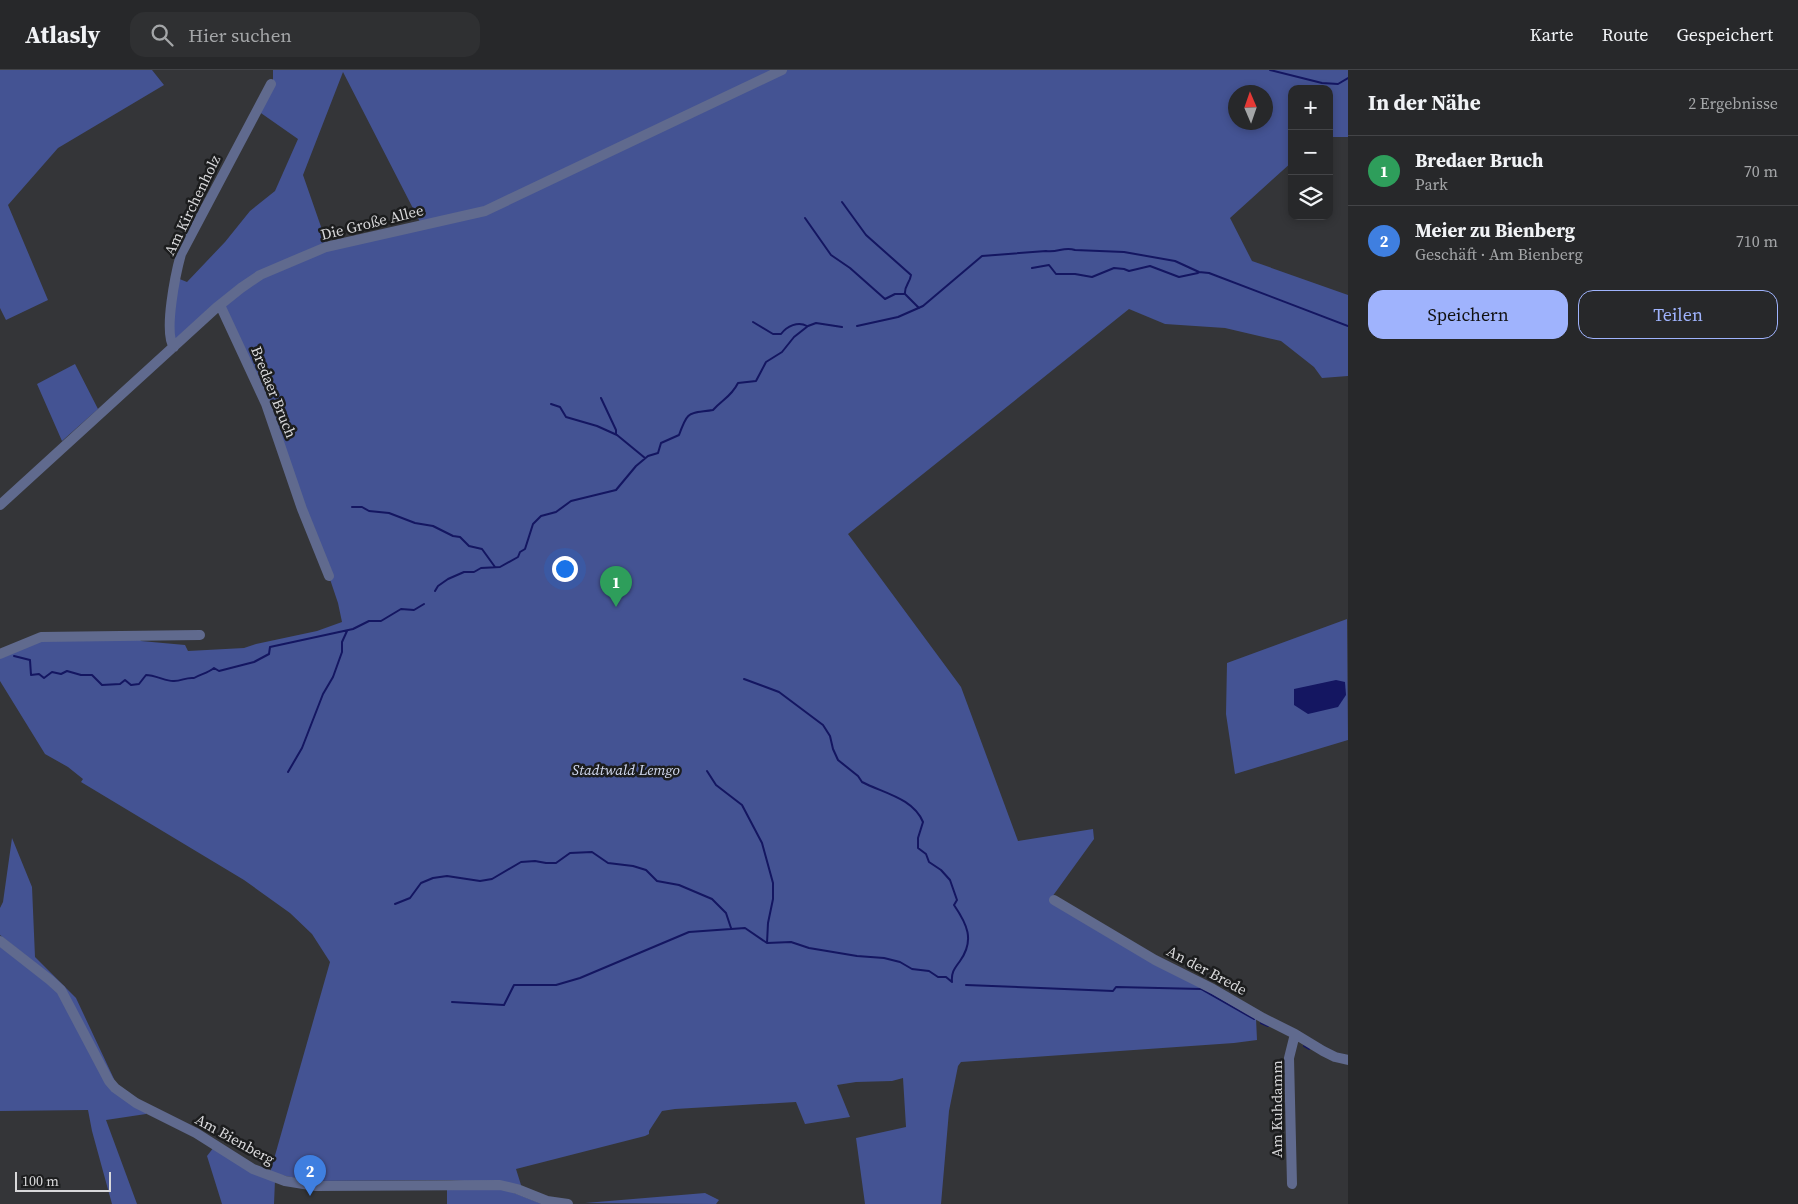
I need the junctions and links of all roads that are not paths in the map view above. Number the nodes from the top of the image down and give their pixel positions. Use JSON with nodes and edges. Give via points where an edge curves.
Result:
{"nodes":[{"id":1,"x":782,"y":70,"type":"edge"},
{"id":2,"x":271,"y":84,"type":"dead end"},
{"id":3,"x":220,"y":305,"type":"junction"},
{"id":4,"x":174,"y":347,"type":"junction"},
{"id":5,"x":0,"y":506,"type":"edge"},
{"id":6,"x":329,"y":576,"type":"dead end"},
{"id":7,"x":200,"y":635,"type":"dead end"},
{"id":8,"x":0,"y":654,"type":"edge"},
{"id":9,"x":1054,"y":900,"type":"dead end"},
{"id":10,"x":0,"y":942,"type":"edge"},
{"id":11,"x":1295,"y":1034,"type":"junction"},
{"id":12,"x":1348,"y":1060,"type":"edge"},
{"id":13,"x":1292,"y":1184,"type":"dead end"},
{"id":14,"x":568,"y":1204,"type":"edge"}],
"edges":[{"from":1,"to":3,"type":"street","name":"Die Große Allee","via":[[484,211],[326,247],[260,275]]},
{"from":2,"to":4,"type":"street","name":"Am Kirchenholz","via":[[181,254],[170,320],[170,342]]},
{"from":3,"to":4,"type":"street","name":"Die Große Allee"},
{"from":3,"to":6,"type":"street","name":"Bredaer Bruch","via":[[266,404]]},
{"from":4,"to":5,"type":"street","name":"Die Große Allee"},
{"from":7,"to":8,"type":"street","via":[[41,637]]},
{"from":9,"to":11,"type":"street","name":"An der Brede","via":[[1147,956]]},
{"from":10,"to":14,"type":"street","name":"Am Bienberg","via":[[61,990],[115,1088],[263,1174],[316,1186],[500,1185],[547,1201]]},
{"from":11,"to":12,"type":"street","name":"An der Brede","via":[[1335,1057]]},
{"from":11,"to":13,"type":"street","name":"Am Kuhdamm","via":[[1289,1058]]}]}
